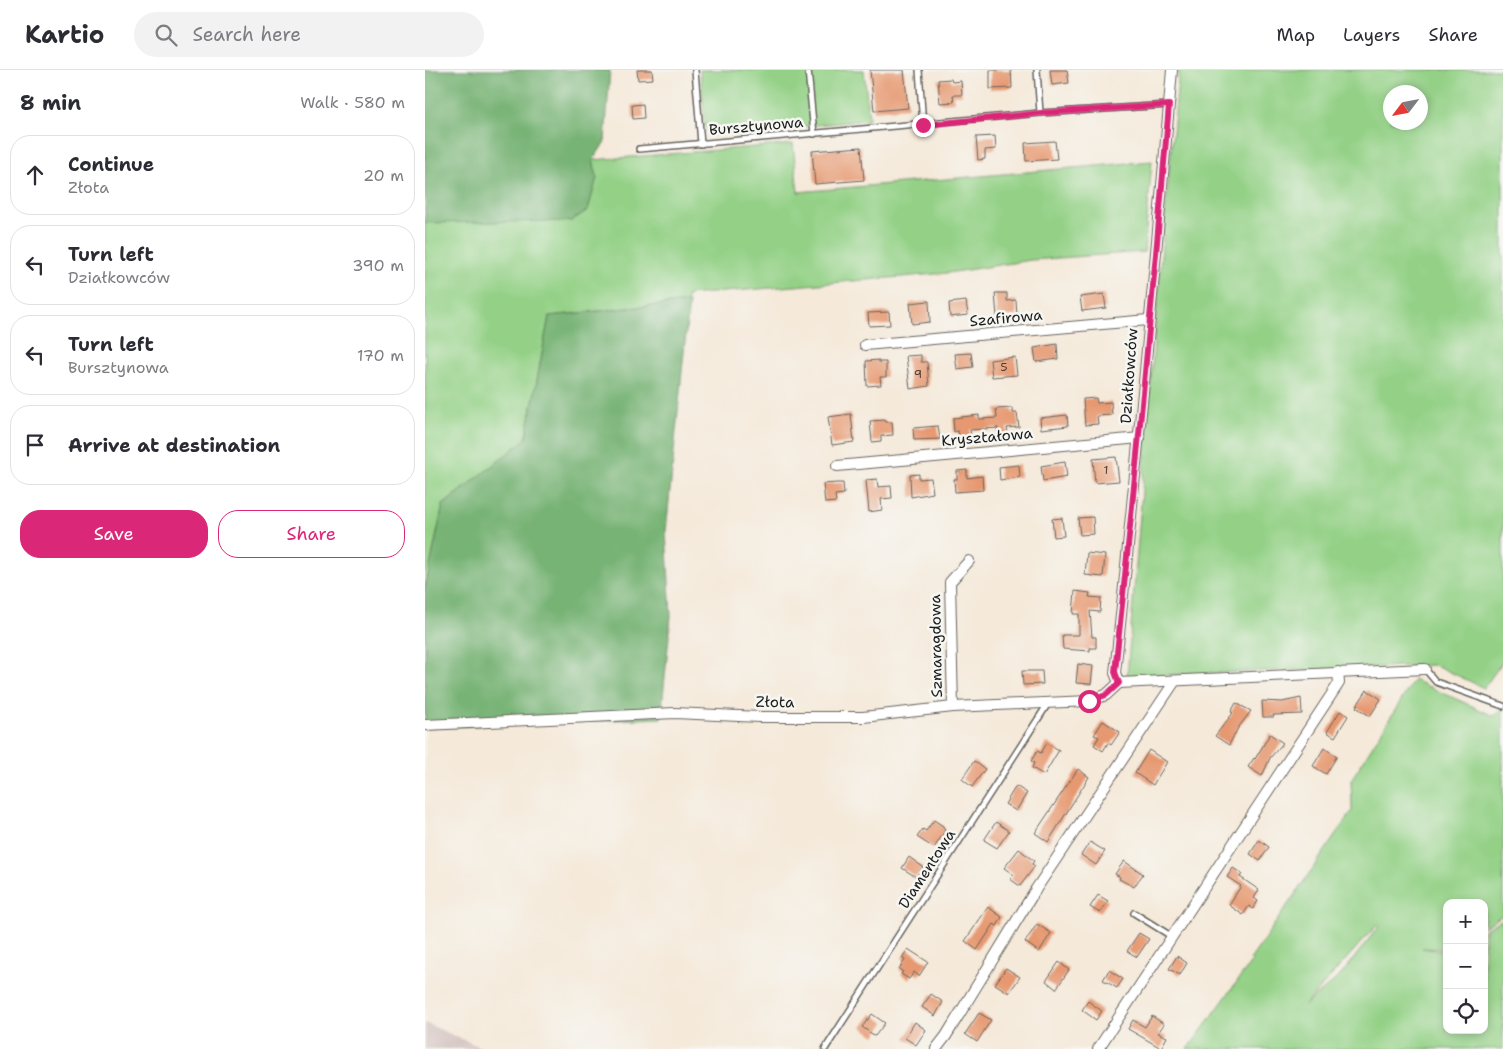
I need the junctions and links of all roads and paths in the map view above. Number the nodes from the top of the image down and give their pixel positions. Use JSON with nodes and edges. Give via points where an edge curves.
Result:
{"nodes":[{"id":1,"x":695,"y":70,"type":"edge"},
{"id":2,"x":807,"y":70,"type":"edge"},
{"id":3,"x":919,"y":70,"type":"edge"},
{"id":4,"x":1037,"y":70,"type":"edge"},
{"id":5,"x":1172,"y":70,"type":"edge"},
{"id":6,"x":1169,"y":105,"type":"junction"},
{"id":7,"x":1041,"y":113,"type":"junction"},
{"id":8,"x":923,"y":125,"type":"junction"},
{"id":9,"x":814,"y":134,"type":"junction"},
{"id":10,"x":701,"y":144,"type":"junction"},
{"id":11,"x":639,"y":149,"type":"dead end"},
{"id":12,"x":1148,"y":320,"type":"junction"},
{"id":13,"x":865,"y":345,"type":"dead end"},
{"id":14,"x":1140,"y":438,"type":"junction"},
{"id":15,"x":837,"y":466,"type":"dead end"},
{"id":16,"x":969,"y":561,"type":"dead end"},
{"id":17,"x":1425,"y":669,"type":"joint"},
{"id":18,"x":1338,"y":672,"type":"junction"},
{"id":19,"x":1175,"y":681,"type":"junction"},
{"id":20,"x":1119,"y":683,"type":"junction"},
{"id":21,"x":1049,"y":702,"type":"junction"},
{"id":22,"x":1503,"y":706,"type":"edge"},
{"id":23,"x":953,"y":708,"type":"junction"},
{"id":24,"x":425,"y":725,"type":"edge"},
{"id":25,"x":1134,"y":913,"type":"dead end"},
{"id":26,"x":1171,"y":936,"type":"junction"},
{"id":27,"x":825,"y":1049,"type":"edge"},
{"id":28,"x":936,"y":1049,"type":"edge"},
{"id":29,"x":1098,"y":1049,"type":"edge"}],
"edges":[{"from":1,"to":10,"type":"lane","name":"Bursztynowa"},
{"from":2,"to":9,"type":"lane","name":"Bursztynowa"},
{"from":3,"to":8,"type":"lane"},
{"from":4,"to":7,"type":"lane"},
{"from":5,"to":6,"type":"street","name":"Działkowców"},
{"from":6,"to":7,"type":"lane","name":"Bursztynowa"},
{"from":6,"to":12,"type":"street","name":"Działkowców"},
{"from":7,"to":8,"type":"lane","name":"Bursztynowa"},
{"from":8,"to":9,"type":"lane","name":"Bursztynowa"},
{"from":9,"to":10,"type":"lane","name":"Bursztynowa"},
{"from":10,"to":11,"type":"lane","name":"Bursztynowa"},
{"from":12,"to":13,"type":"street","name":"Szafirowa"},
{"from":12,"to":14,"type":"street","name":"Działkowców"},
{"from":14,"to":15,"type":"street","name":"Kryształowa"},
{"from":14,"to":20,"type":"street","name":"Działkowców","via":[[1115,672]]},
{"from":16,"to":23,"type":"street","name":"Szmaragdowa","via":[[950,582]]},
{"from":17,"to":18,"type":"street"},
{"from":17,"to":22,"type":"lane","via":[[1436,682]]},
{"from":18,"to":19,"type":"street"},
{"from":18,"to":26,"type":"street","via":[[1339,683]]},
{"from":19,"to":20,"type":"street"},
{"from":19,"to":28,"type":"street","via":[[1036,888]]},
{"from":20,"to":21,"type":"street","name":"Złota","via":[[1106,695],[1089,701]]},
{"from":21,"to":23,"type":"street","name":"Złota"},
{"from":21,"to":27,"type":"lane","name":"Diamentowa"},
{"from":23,"to":24,"type":"street","name":"Złota","via":[[863,717],[675,713]]},
{"from":25,"to":26,"type":"lane"},
{"from":26,"to":29,"type":"street"}]}
